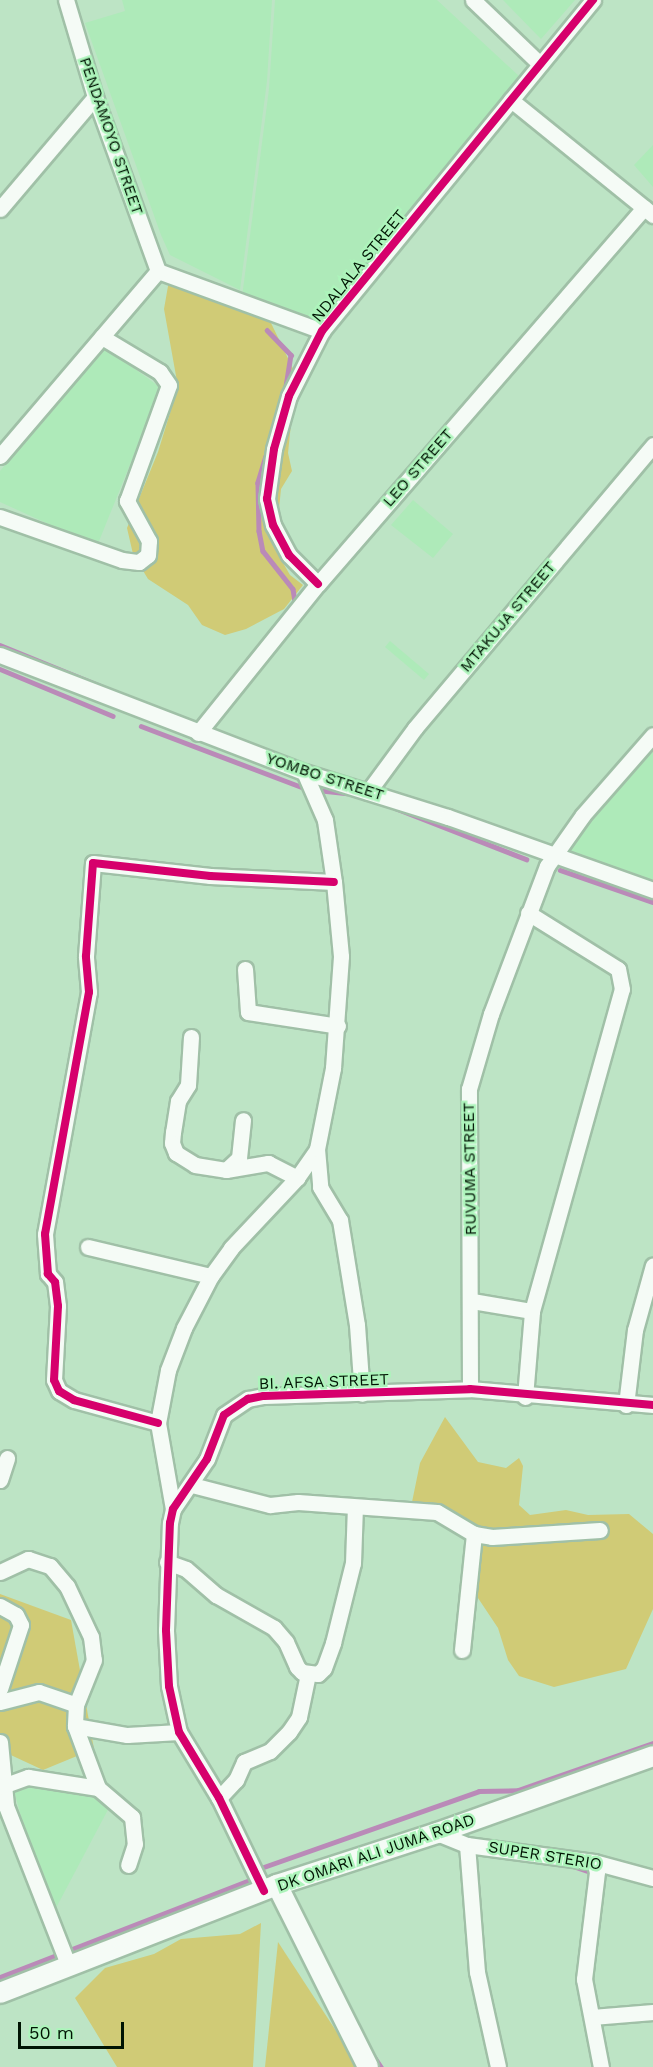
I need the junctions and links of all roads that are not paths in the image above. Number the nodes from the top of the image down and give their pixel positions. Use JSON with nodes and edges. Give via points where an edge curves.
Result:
{"nodes":[{"id":1,"x":66,"y":0,"type":"edge"},
{"id":2,"x":473,"y":0,"type":"edge"},
{"id":3,"x":592,"y":0,"type":"edge"},
{"id":4,"x":539,"y":63,"type":"junction"},
{"id":5,"x":95,"y":97,"type":"junction"},
{"id":6,"x":511,"y":100,"type":"junction"},
{"id":7,"x":0,"y":209,"type":"edge"},
{"id":8,"x":649,"y":212,"type":"edge"},
{"id":9,"x":159,"y":271,"type":"junction"},
{"id":10,"x":322,"y":331,"type":"junction"},
{"id":11,"x":102,"y":337,"type":"junction"},
{"id":12,"x":653,"y":446,"type":"edge"},
{"id":13,"x":0,"y":456,"type":"edge"},
{"id":14,"x":0,"y":516,"type":"edge"},
{"id":15,"x":318,"y":585,"type":"junction"},
{"id":16,"x":0,"y":655,"type":"edge"},
{"id":17,"x":198,"y":733,"type":"junction"},
{"id":18,"x":653,"y":735,"type":"edge"},
{"id":19,"x":304,"y":772,"type":"junction"},
{"id":20,"x":368,"y":792,"type":"junction"},
{"id":21,"x":553,"y":856,"type":"junction"},
{"id":22,"x":334,"y":882,"type":"junction"},
{"id":23,"x":653,"y":890,"type":"edge"},
{"id":24,"x":528,"y":913,"type":"junction"},
{"id":25,"x":245,"y":969,"type":"dead end"},
{"id":26,"x":338,"y":1026,"type":"junction"},
{"id":27,"x":191,"y":1037,"type":"dead end"},
{"id":28,"x":243,"y":1120,"type":"dead end"},
{"id":29,"x":317,"y":1149,"type":"junction"},
{"id":30,"x":226,"y":1170,"type":"junction"},
{"id":31,"x":297,"y":1178,"type":"junction"},
{"id":32,"x":88,"y":1247,"type":"dead end"},
{"id":33,"x":653,"y":1265,"type":"edge"},
{"id":34,"x":211,"y":1276,"type":"junction"},
{"id":35,"x":472,"y":1301,"type":"junction"},
{"id":36,"x":532,"y":1311,"type":"junction"},
{"id":37,"x":470,"y":1389,"type":"junction"},
{"id":38,"x":362,"y":1394,"type":"junction"},
{"id":39,"x":525,"y":1397,"type":"junction"},
{"id":40,"x":626,"y":1404,"type":"junction"},
{"id":41,"x":653,"y":1405,"type":"edge"},
{"id":42,"x":158,"y":1423,"type":"junction"},
{"id":43,"x":7,"y":1458,"type":"dead end"},
{"id":44,"x":0,"y":1480,"type":"edge"},
{"id":45,"x":192,"y":1485,"type":"junction"},
{"id":46,"x":355,"y":1507,"type":"junction"},
{"id":47,"x":173,"y":1509,"type":"junction"},
{"id":48,"x":600,"y":1530,"type":"dead end"},
{"id":49,"x":474,"y":1534,"type":"junction"},
{"id":50,"x":166,"y":1562,"type":"junction"},
{"id":51,"x":0,"y":1571,"type":"edge"},
{"id":52,"x":0,"y":1606,"type":"edge"},
{"id":53,"x":462,"y":1650,"type":"dead end"},
{"id":54,"x":308,"y":1674,"type":"junction"},
{"id":55,"x":0,"y":1689,"type":"edge"},
{"id":56,"x":0,"y":1702,"type":"edge"},
{"id":57,"x":76,"y":1705,"type":"junction"},
{"id":58,"x":75,"y":1726,"type":"junction"},
{"id":59,"x":179,"y":1732,"type":"junction"},
{"id":60,"x":0,"y":1742,"type":"edge"},
{"id":61,"x":653,"y":1756,"type":"edge"},
{"id":62,"x":2,"y":1786,"type":"edge"},
{"id":63,"x":98,"y":1788,"type":"junction"},
{"id":64,"x":219,"y":1798,"type":"junction"},
{"id":65,"x":437,"y":1833,"type":"junction"},
{"id":66,"x":467,"y":1845,"type":"junction"},
{"id":67,"x":594,"y":1862,"type":"junction"},
{"id":68,"x":128,"y":1865,"type":"dead end"},
{"id":69,"x":653,"y":1878,"type":"edge"},
{"id":70,"x":270,"y":1888,"type":"junction"},
{"id":71,"x":69,"y":1967,"type":"junction"},
{"id":72,"x":0,"y":1993,"type":"edge"},
{"id":73,"x":653,"y":2012,"type":"edge"},
{"id":74,"x":592,"y":2017,"type":"junction"},
{"id":75,"x":368,"y":2067,"type":"edge"},
{"id":76,"x":498,"y":2067,"type":"edge"},
{"id":77,"x":601,"y":2067,"type":"edge"}],
"edges":[{"from":1,"to":5,"type":"street","name":"PENDAMOYO STREET"},
{"from":2,"to":4,"type":"street"},
{"from":3,"to":4,"type":"street","name":"NDALALA STREET"},
{"from":4,"to":6,"type":"street","name":"NDALALA STREET"},
{"from":5,"to":7,"type":"street"},
{"from":5,"to":9,"type":"street","name":"PENDAMOYO STREET"},
{"from":6,"to":8,"type":"street"},
{"from":6,"to":10,"type":"street","name":"NDALALA STREET"},
{"from":8,"to":15,"type":"street","name":"LEO STREET"},
{"from":9,"to":10,"type":"street","name":"NDALALA STREET"},
{"from":9,"to":11,"type":"street"},
{"from":10,"to":15,"type":"street","name":"NDALALA STREET","via":[[289,396],[274,448],[267,499],[273,525],[289,555]]},
{"from":11,"to":13,"type":"street"},
{"from":11,"to":14,"type":"street","via":[[160,372],[169,386],[127,501],[149,541],[148,555],[139,562],[122,560]]},
{"from":12,"to":20,"type":"street","name":"MTAKUJA STREET","via":[[415,728]]},
{"from":15,"to":17,"type":"street","name":"LEO STREET"},
{"from":16,"to":17,"type":"street","name":"YOMBO STREET"},
{"from":17,"to":19,"type":"street","name":"YOMBO STREET"},
{"from":18,"to":21,"type":"street","name":"RUVUMA STREET"},
{"from":19,"to":20,"type":"street","name":"YOMBO STREET"},
{"from":19,"to":22,"type":"street","via":[[325,820]]},
{"from":20,"to":21,"type":"street","name":"YOMBO STREET"},
{"from":21,"to":23,"type":"street","name":"YOMBO STREET"},
{"from":21,"to":24,"type":"street","name":"RUVUMA STREET"},
{"from":22,"to":26,"type":"street","via":[[341,956]]},
{"from":22,"to":42,"type":"street","via":[[210,876],[93,863],[86,956],[89,992],[77,1067],[50,1186],[45,1234],[48,1274],[55,1282],[58,1306],[54,1380],[59,1391],[74,1400]]},
{"from":24,"to":35,"type":"street","name":"RUVUMA STREET","via":[[469,1089]]},
{"from":24,"to":36,"type":"street","via":[[618,969],[622,989]]},
{"from":25,"to":26,"type":"street","via":[[248,1012]]},
{"from":26,"to":29,"type":"street"},
{"from":27,"to":30,"type":"street","via":[[190,1076],[178,1101],[171,1143],[176,1153],[195,1165]]},
{"from":28,"to":30,"type":"street","via":[[238,1158]]},
{"from":29,"to":31,"type":"street"},
{"from":29,"to":38,"type":"street","via":[[320,1187],[340,1220],[357,1325]]},
{"from":30,"to":31,"type":"street","via":[[268,1163]]},
{"from":31,"to":34,"type":"street","via":[[231,1248]]},
{"from":32,"to":34,"type":"street"},
{"from":33,"to":40,"type":"street","via":[[635,1330]]},
{"from":34,"to":42,"type":"street","via":[[168,1370]]},
{"from":35,"to":36,"type":"street"},
{"from":35,"to":37,"type":"street","name":"RUVUMA STREET"},
{"from":36,"to":39,"type":"street"},
{"from":37,"to":38,"type":"street","name":"BI. AFSA STREET"},
{"from":37,"to":39,"type":"street","name":"BI. AFSA STREET"},
{"from":38,"to":45,"type":"street","name":"BI. AFSA STREET","via":[[264,1396],[236,1405],[224,1415]]},
{"from":39,"to":40,"type":"street","name":"BI. AFSA STREET"},
{"from":40,"to":41,"type":"street","name":"BI. AFSA STREET"},
{"from":42,"to":47,"type":"street"},
{"from":43,"to":44,"type":"street"},
{"from":45,"to":46,"type":"street","via":[[270,1506],[298,1502]]},
{"from":45,"to":47,"type":"street","name":"BI. AFSA STREET"},
{"from":46,"to":49,"type":"street","via":[[437,1512]]},
{"from":46,"to":54,"type":"street","via":[[353,1563],[333,1643],[324,1668],[318,1674]]},
{"from":47,"to":50,"type":"street"},
{"from":48,"to":49,"type":"street","via":[[514,1537]]},
{"from":49,"to":53,"type":"street"},
{"from":50,"to":54,"type":"street","via":[[186,1569],[216,1595],[274,1628],[286,1642],[297,1667]]},
{"from":50,"to":59,"type":"street","via":[[169,1686]]},
{"from":51,"to":57,"type":"street","via":[[21,1561],[40,1560],[60,1575],[67,1586],[94,1649],[94,1660]]},
{"from":52,"to":55,"type":"street","via":[[15,1615],[21,1625]]},
{"from":54,"to":64,"type":"street","via":[[299,1717],[289,1732],[270,1751],[244,1762],[236,1780]]},
{"from":56,"to":57,"type":"street","via":[[39,1692]]},
{"from":57,"to":58,"type":"street"},
{"from":58,"to":59,"type":"street","via":[[127,1735]]},
{"from":58,"to":63,"type":"street"},
{"from":59,"to":64,"type":"street"},
{"from":60,"to":62,"type":"street"},
{"from":61,"to":65,"type":"street","name":"DK OMARI ALI JUMA ROAD"},
{"from":62,"to":63,"type":"street","via":[[28,1777],[46,1777]]},
{"from":62,"to":71,"type":"street","via":[[14,1831]]},
{"from":63,"to":68,"type":"street","via":[[132,1818],[135,1844]]},
{"from":64,"to":70,"type":"street"},
{"from":65,"to":66,"type":"street","name":"SUPER STERIO"},
{"from":65,"to":70,"type":"street","name":"DK OMARI ALI JUMA ROAD"},
{"from":66,"to":67,"type":"street","name":"SUPER STERIO"},
{"from":66,"to":76,"type":"street","via":[[477,1972]]},
{"from":67,"to":69,"type":"street","name":"SUPER STERIO"},
{"from":67,"to":74,"type":"street","via":[[597,1872],[584,1972]]},
{"from":70,"to":71,"type":"street","name":"DK OMARI ALI JUMA ROAD"},
{"from":70,"to":75,"type":"street"},
{"from":71,"to":72,"type":"street","name":"DK OMARI ALI JUMA ROAD"},
{"from":73,"to":74,"type":"street"},
{"from":74,"to":77,"type":"street"}]}
